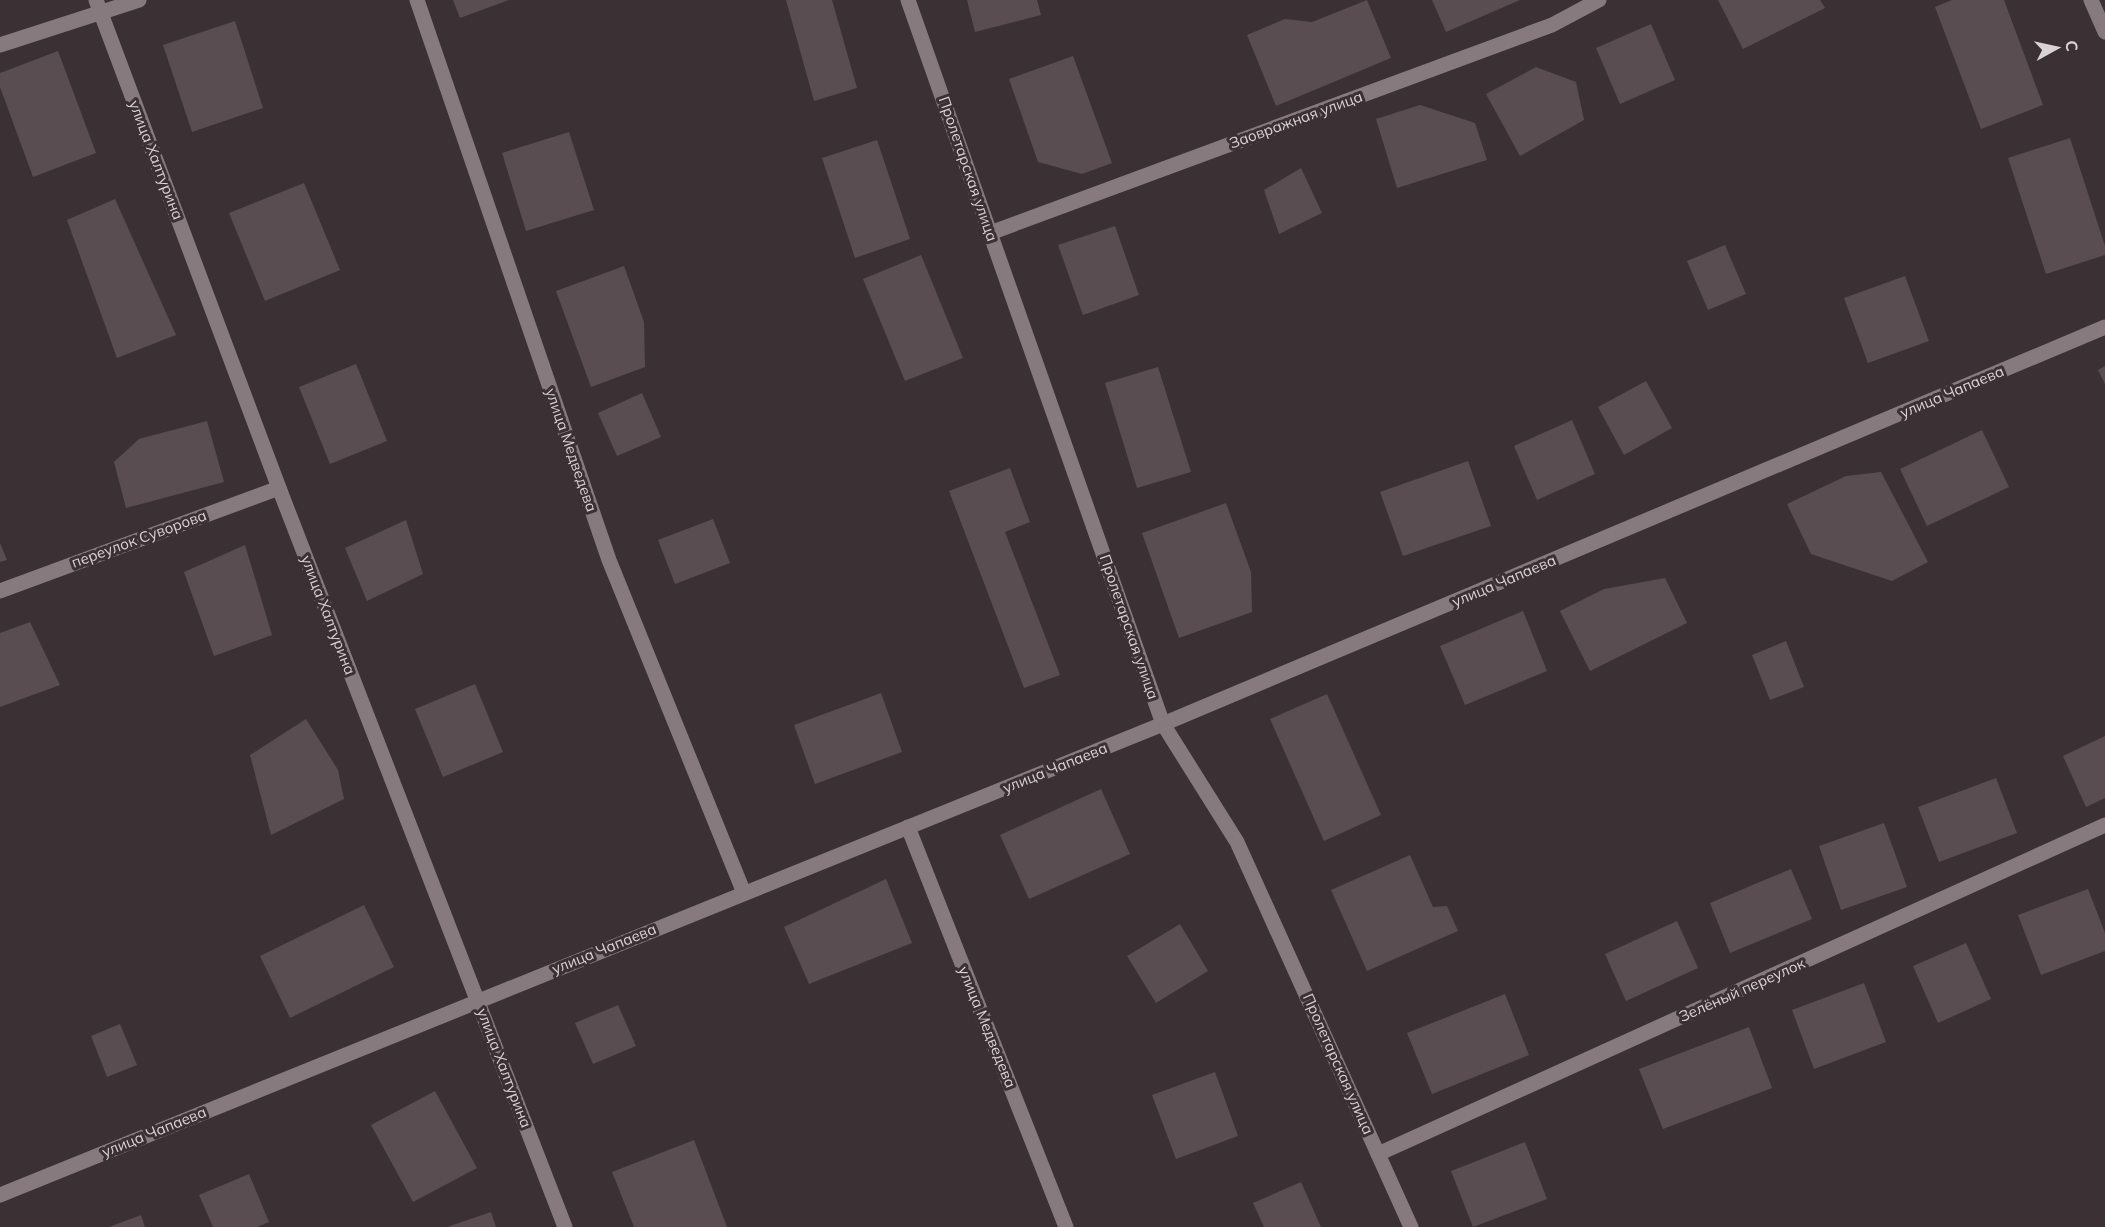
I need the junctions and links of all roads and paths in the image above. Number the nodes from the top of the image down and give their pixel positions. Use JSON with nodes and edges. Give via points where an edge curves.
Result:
{"nodes":[{"id":1,"x":139,"y":0,"type":"edge"},
{"id":2,"x":417,"y":0,"type":"edge"},
{"id":3,"x":908,"y":0,"type":"edge"},
{"id":4,"x":1599,"y":0,"type":"edge"},
{"id":5,"x":2091,"y":0,"type":"edge"},
{"id":6,"x":98,"y":7,"type":"edge"},
{"id":7,"x":2105,"y":32,"type":"edge"},
{"id":8,"x":0,"y":45,"type":"edge"},
{"id":9,"x":990,"y":233,"type":"junction"},
{"id":10,"x":2105,"y":327,"type":"edge"},
{"id":11,"x":279,"y":488,"type":"junction"},
{"id":12,"x":0,"y":591,"type":"edge"},
{"id":13,"x":1163,"y":724,"type":"junction"},
{"id":14,"x":2105,"y":825,"type":"edge"},
{"id":15,"x":908,"y":827,"type":"junction"},
{"id":16,"x":744,"y":893,"type":"junction"},
{"id":17,"x":478,"y":1001,"type":"junction"},
{"id":18,"x":1378,"y":1154,"type":"junction"},
{"id":19,"x":0,"y":1195,"type":"edge"},
{"id":20,"x":565,"y":1227,"type":"edge"},
{"id":21,"x":1066,"y":1227,"type":"edge"},
{"id":22,"x":1411,"y":1227,"type":"edge"}],
"edges":[{"from":1,"to":6,"type":"street"},
{"from":2,"to":16,"type":"street","name":"улица Медведева","via":[[609,560]]},
{"from":3,"to":9,"type":"street","name":"Пролетарская улица"},
{"from":4,"to":9,"type":"street","name":"Заовражная улица","via":[[1552,25]]},
{"from":5,"to":7,"type":"street"},
{"from":6,"to":8,"type":"street"},
{"from":6,"to":11,"type":"street","name":"улица Халтурина"},
{"from":9,"to":13,"type":"street","name":"Пролетарская улица"},
{"from":10,"to":13,"type":"street","name":"улица Чапаева"},
{"from":11,"to":12,"type":"street","name":"переулок Суворова"},
{"from":11,"to":17,"type":"street","name":"улица Халтурина"},
{"from":13,"to":15,"type":"street","name":"улица Чапаева"},
{"from":13,"to":18,"type":"street","name":"Пролетарская улица","via":[[1237,842]]},
{"from":14,"to":18,"type":"street","name":"Зелёный переулок"},
{"from":15,"to":16,"type":"street","name":"улица Чапаева"},
{"from":15,"to":21,"type":"street","name":"улица Медведева"},
{"from":16,"to":17,"type":"street","name":"улица Чапаева"},
{"from":17,"to":19,"type":"street","name":"улица Чапаева"},
{"from":17,"to":20,"type":"street","name":"улица Халтурина"},
{"from":18,"to":22,"type":"street","name":"Пролетарская улица"}]}
